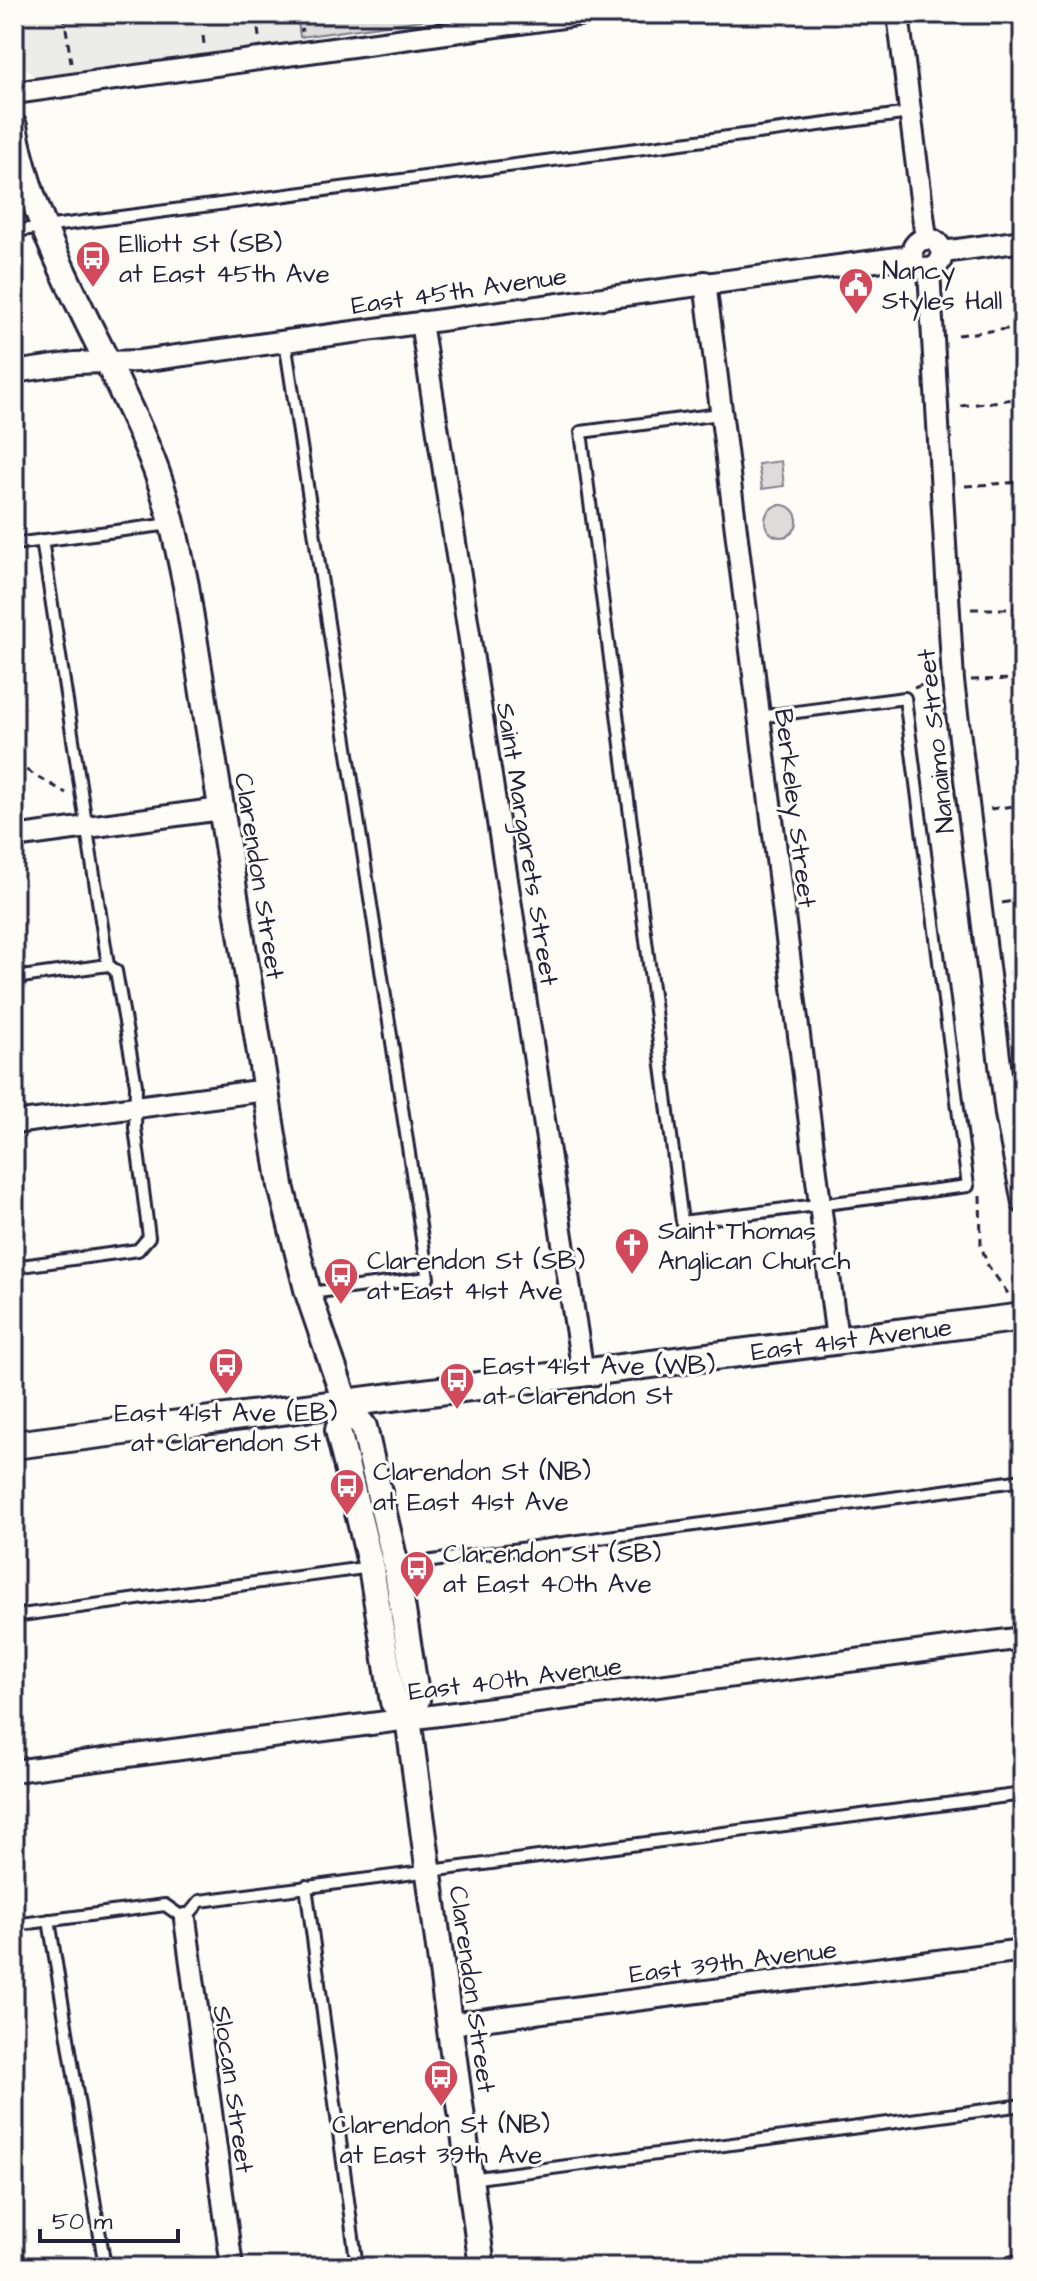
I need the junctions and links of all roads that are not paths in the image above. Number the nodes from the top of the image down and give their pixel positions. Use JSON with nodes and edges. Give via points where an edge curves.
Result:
{"nodes":[{"id":1,"x":584,"y":14,"type":"edge"},
{"id":2,"x":898,"y":14,"type":"edge"},
{"id":3,"x":14,"y":93,"type":"edge"},
{"id":4,"x":910,"y":113,"type":"junction"},
{"id":5,"x":14,"y":126,"type":"edge"},
{"id":6,"x":43,"y":227,"type":"junction"},
{"id":7,"x":14,"y":231,"type":"edge"},
{"id":8,"x":926,"y":239,"type":"junction"},
{"id":9,"x":1023,"y":241,"type":"edge"},
{"id":10,"x":943,"y":252,"type":"junction"},
{"id":11,"x":912,"y":256,"type":"junction"},
{"id":12,"x":929,"y":270,"type":"junction"},
{"id":13,"x":705,"y":282,"type":"junction"},
{"id":14,"x":421,"y":322,"type":"junction"},
{"id":15,"x":285,"y":341,"type":"junction"},
{"id":16,"x":108,"y":362,"type":"junction"},
{"id":17,"x":14,"y":372,"type":"edge"},
{"id":18,"x":720,"y":414,"type":"junction"},
{"id":19,"x":173,"y":524,"type":"junction"},
{"id":20,"x":42,"y":540,"type":"junction"},
{"id":21,"x":14,"y":544,"type":"edge"},
{"id":22,"x":758,"y":717,"type":"junction"},
{"id":23,"x":221,"y":809,"type":"junction"},
{"id":24,"x":85,"y":818,"type":"junction"},
{"id":25,"x":14,"y":837,"type":"edge"},
{"id":26,"x":108,"y":965,"type":"junction"},
{"id":27,"x":14,"y":978,"type":"edge"},
{"id":28,"x":266,"y":1090,"type":"junction"},
{"id":29,"x":136,"y":1107,"type":"junction"},
{"id":30,"x":14,"y":1123,"type":"edge"},
{"id":31,"x":1023,"y":1203,"type":"edge"},
{"id":32,"x":820,"y":1205,"type":"junction"},
{"id":33,"x":14,"y":1267,"type":"edge"},
{"id":34,"x":308,"y":1293,"type":"junction"},
{"id":35,"x":1016,"y":1307,"type":"edge"},
{"id":36,"x":837,"y":1340,"type":"junction"},
{"id":37,"x":583,"y":1373,"type":"junction"},
{"id":38,"x":346,"y":1404,"type":"junction"},
{"id":39,"x":14,"y":1445,"type":"edge"},
{"id":40,"x":1023,"y":1480,"type":"edge"},
{"id":41,"x":396,"y":1566,"type":"junction"},
{"id":42,"x":371,"y":1567,"type":"junction"},
{"id":43,"x":14,"y":1616,"type":"edge"},
{"id":44,"x":1023,"y":1638,"type":"edge"},
{"id":45,"x":408,"y":1718,"type":"junction"},
{"id":46,"x":14,"y":1771,"type":"edge"},
{"id":47,"x":1023,"y":1794,"type":"edge"},
{"id":48,"x":429,"y":1871,"type":"junction"},
{"id":49,"x":306,"y":1886,"type":"junction"},
{"id":50,"x":185,"y":1919,"type":"junction"},
{"id":51,"x":49,"y":1920,"type":"junction"},
{"id":52,"x":14,"y":1925,"type":"edge"},
{"id":53,"x":1023,"y":1950,"type":"edge"},
{"id":54,"x":450,"y":2024,"type":"junction"},
{"id":55,"x":1023,"y":2105,"type":"edge"},
{"id":56,"x":470,"y":2179,"type":"junction"},
{"id":57,"x":1023,"y":2266,"type":"edge"},
{"id":58,"x":105,"y":2267,"type":"edge"},
{"id":59,"x":232,"y":2267,"type":"edge"},
{"id":60,"x":357,"y":2267,"type":"edge"},
{"id":61,"x":482,"y":2267,"type":"edge"},
{"id":62,"x":1015,"y":2267,"type":"edge"}],
"edges":[{"from":1,"to":3,"type":"street"},
{"from":2,"to":4,"type":"street"},
{"from":4,"to":6,"type":"lane"},
{"from":4,"to":8,"type":"street"},
{"from":5,"to":6,"type":"street","name":"Clarendon Street"},
{"from":6,"to":7,"type":"lane"},
{"from":6,"to":16,"type":"street","name":"Clarendon Street","via":[[66,284]]},
{"from":8,"to":10,"type":"street"},
{"from":8,"to":11,"type":"street","via":[[917,243]]},
{"from":9,"to":10,"type":"street"},
{"from":10,"to":12,"type":"street","via":[[938,266]]},
{"from":11,"to":12,"type":"street","via":[[920,268]]},
{"from":11,"to":13,"type":"street","name":"East 45th Avenue"},
{"from":12,"to":31,"type":"street","name":"Nanaimo Street","via":[[952,669],[1006,1114]]},
{"from":13,"to":14,"type":"street","name":"East 45th Avenue"},
{"from":13,"to":18,"type":"street","name":"Berkeley Street"},
{"from":14,"to":15,"type":"street","name":"East 45th Avenue"},
{"from":14,"to":37,"type":"street","name":"Saint Margarets Street"},
{"from":15,"to":16,"type":"street","name":"East 45th Avenue"},
{"from":15,"to":34,"type":"lane","via":[[428,1278]]},
{"from":16,"to":17,"type":"street","name":"East 45th Avenue"},
{"from":16,"to":19,"type":"street","name":"Clarendon Street","via":[[151,456]]},
{"from":18,"to":22,"type":"street","name":"Berkeley Street"},
{"from":18,"to":32,"type":"lane","via":[[581,432],[595,543],[682,1222]]},
{"from":19,"to":20,"type":"lane"},
{"from":19,"to":23,"type":"street","name":"Clarendon Street"},
{"from":20,"to":21,"type":"lane"},
{"from":20,"to":24,"type":"lane"},
{"from":22,"to":32,"type":"street","name":"Berkeley Street"},
{"from":22,"to":32,"type":"lane","via":[[905,698],[968,1186]]},
{"from":23,"to":24,"type":"street"},
{"from":23,"to":28,"type":"street","name":"Clarendon Street"},
{"from":24,"to":25,"type":"street"},
{"from":24,"to":26,"type":"lane"},
{"from":26,"to":27,"type":"lane"},
{"from":26,"to":29,"type":"lane","via":[[116,971]]},
{"from":28,"to":29,"type":"street"},
{"from":28,"to":34,"type":"street","name":"Clarendon Street","via":[[281,1186]]},
{"from":29,"to":30,"type":"street"},
{"from":29,"to":33,"type":"lane","via":[[149,1237],[138,1250]]},
{"from":32,"to":36,"type":"street","name":"Berkeley Street"},
{"from":34,"to":38,"type":"street","name":"Clarendon Street"},
{"from":35,"to":36,"type":"main road","name":"East 41st Avenue"},
{"from":36,"to":37,"type":"main road","name":"East 41st Avenue"},
{"from":37,"to":38,"type":"main road","name":"East 41st Avenue"},
{"from":38,"to":39,"type":"main road","name":"East 41st Avenue"},
{"from":38,"to":41,"type":"street","name":"Clarendon Street","via":[[364,1427]]},
{"from":38,"to":42,"type":"street","name":"Clarendon Street","via":[[338,1430]]},
{"from":40,"to":41,"type":"lane"},
{"from":41,"to":45,"type":"street","name":"Clarendon Street","via":[[417,1700]]},
{"from":42,"to":43,"type":"lane"},
{"from":42,"to":45,"type":"street","name":"Clarendon Street","via":[[393,1702]]},
{"from":44,"to":45,"type":"street","name":"East 40th Avenue"},
{"from":45,"to":46,"type":"street","name":"East 40th Avenue"},
{"from":45,"to":48,"type":"street","name":"Clarendon Street"},
{"from":47,"to":48,"type":"lane"},
{"from":48,"to":49,"type":"lane"},
{"from":48,"to":54,"type":"street","name":"Clarendon Street"},
{"from":49,"to":50,"type":"lane","via":[[200,1901]]},
{"from":49,"to":60,"type":"lane"},
{"from":50,"to":51,"type":"lane","via":[[165,1905]]},
{"from":50,"to":59,"type":"street","name":"Slocan Street"},
{"from":51,"to":52,"type":"lane"},
{"from":51,"to":58,"type":"lane"},
{"from":53,"to":54,"type":"street","name":"East 39th Avenue"},
{"from":54,"to":56,"type":"street","name":"Clarendon Street"},
{"from":55,"to":56,"type":"lane"},
{"from":56,"to":61,"type":"street","name":"Clarendon Street"},
{"from":57,"to":62,"type":"street"}]}
